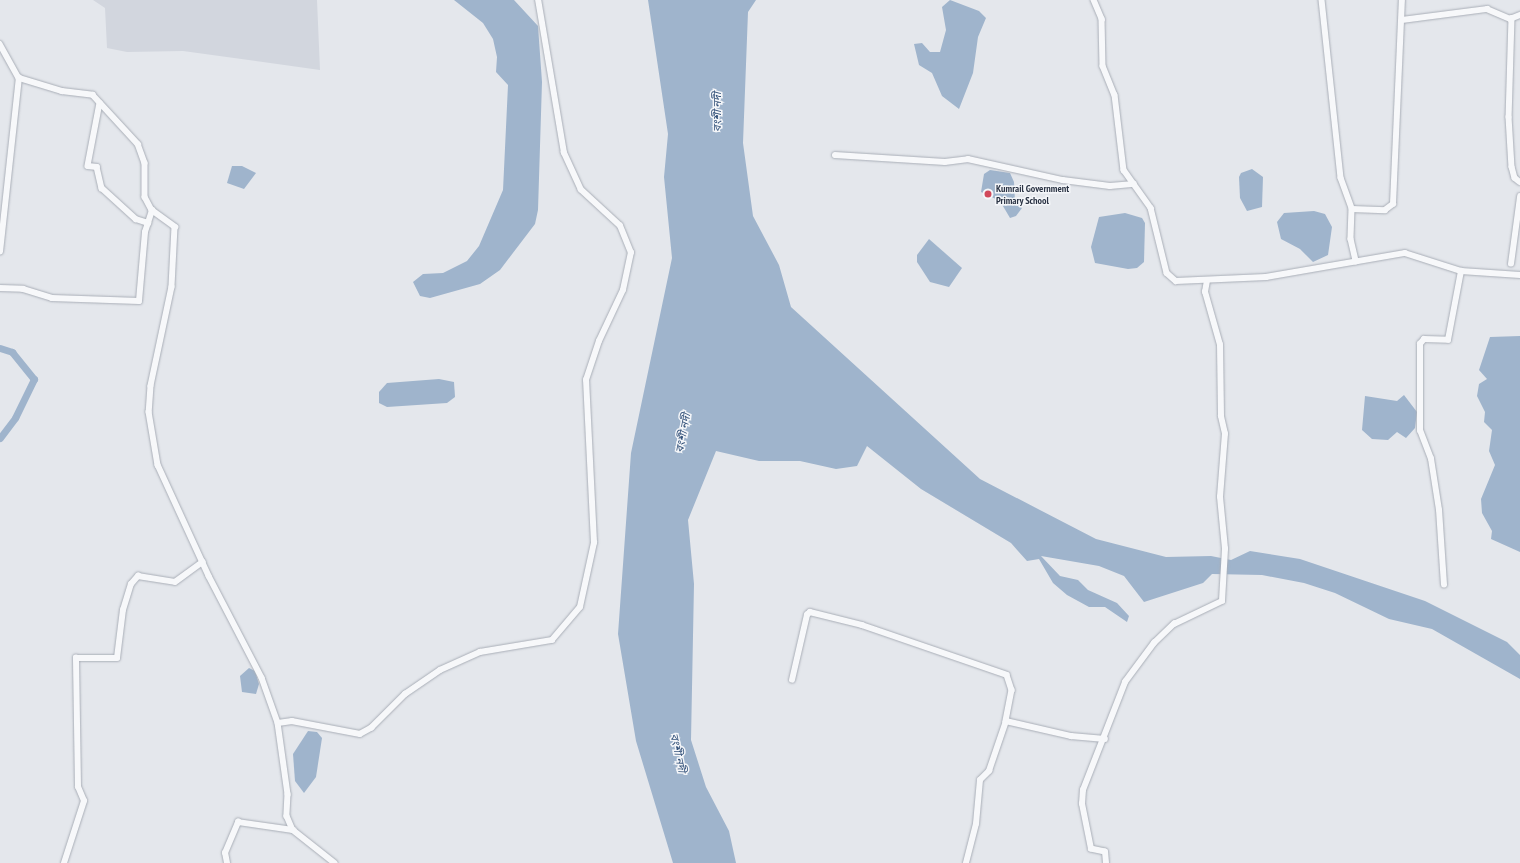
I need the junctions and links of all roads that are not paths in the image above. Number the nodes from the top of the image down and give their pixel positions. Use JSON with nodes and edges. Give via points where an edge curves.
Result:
{"nodes":[{"id":1,"x":538,"y":0,"type":"edge"},
{"id":2,"x":1094,"y":0,"type":"edge"},
{"id":3,"x":1322,"y":0,"type":"edge"},
{"id":4,"x":1402,"y":0,"type":"edge"},
{"id":5,"x":1520,"y":15,"type":"edge"},
{"id":6,"x":1512,"y":18,"type":"junction"},
{"id":7,"x":1402,"y":20,"type":"junction"},
{"id":8,"x":0,"y":44,"type":"edge"},
{"id":9,"x":19,"y":78,"type":"junction"},
{"id":10,"x":100,"y":103,"type":"junction"},
{"id":11,"x":835,"y":155,"type":"dead end"},
{"id":12,"x":1520,"y":182,"type":"edge"},
{"id":13,"x":1134,"y":184,"type":"junction"},
{"id":14,"x":1520,"y":197,"type":"edge"},
{"id":15,"x":1352,"y":209,"type":"junction"},
{"id":16,"x":152,"y":210,"type":"junction"},
{"id":17,"x":148,"y":223,"type":"junction"},
{"id":18,"x":0,"y":252,"type":"edge"},
{"id":19,"x":1356,"y":260,"type":"junction"},
{"id":20,"x":1511,"y":264,"type":"dead end"},
{"id":21,"x":1461,"y":271,"type":"junction"},
{"id":22,"x":1520,"y":275,"type":"edge"},
{"id":23,"x":1207,"y":280,"type":"junction"},
{"id":24,"x":0,"y":288,"type":"edge"},
{"id":25,"x":203,"y":562,"type":"junction"},
{"id":26,"x":1444,"y":585,"type":"dead end"},
{"id":27,"x":792,"y":680,"type":"dead end"},
{"id":28,"x":1006,"y":721,"type":"junction"},
{"id":29,"x":278,"y":723,"type":"junction"},
{"id":30,"x":1105,"y":739,"type":"junction"},
{"id":31,"x":293,"y":830,"type":"junction"},
{"id":32,"x":64,"y":863,"type":"edge"},
{"id":33,"x":227,"y":863,"type":"edge"},
{"id":34,"x":334,"y":863,"type":"edge"},
{"id":35,"x":966,"y":863,"type":"edge"},
{"id":36,"x":1106,"y":863,"type":"edge"}],
"edges":[{"from":1,"to":29,"type":"street","via":[[564,153],[581,190],[620,226],[631,253],[623,290],[599,341],[586,380],[594,542],[580,608],[552,640],[480,652],[440,670],[404,694],[371,728],[360,734],[292,721]]},
{"from":2,"to":13,"type":"street","via":[[1102,19],[1103,66],[1115,95],[1124,170]]},
{"from":3,"to":15,"type":"street","via":[[1341,178]]},
{"from":4,"to":7,"type":"street"},
{"from":5,"to":6,"type":"street"},
{"from":6,"to":7,"type":"street","via":[[1487,9]]},
{"from":6,"to":12,"type":"street","via":[[1509,117],[1512,167],[1515,178]]},
{"from":7,"to":15,"type":"street","via":[[1394,204],[1385,210]]},
{"from":8,"to":9,"type":"street"},
{"from":9,"to":10,"type":"street","via":[[62,91],[93,95]]},
{"from":9,"to":18,"type":"street"},
{"from":10,"to":16,"type":"street","via":[[138,144],[145,163],[144,197]]},
{"from":10,"to":17,"type":"street","via":[[88,166],[96,167],[102,188],[136,219]]},
{"from":11,"to":13,"type":"street","via":[[938,162],[968,159],[1063,180],[1110,186]]},
{"from":13,"to":23,"type":"street","via":[[1151,208],[1167,273],[1176,281]]},
{"from":14,"to":20,"type":"street"},
{"from":15,"to":19,"type":"street","via":[[1351,239]]},
{"from":16,"to":17,"type":"street"},
{"from":16,"to":25,"type":"street","via":[[175,227],[177,245],[166,320],[155,353],[151,386],[152,439],[158,465]]},
{"from":17,"to":24,"type":"street","via":[[139,301],[52,298],[23,289]]},
{"from":19,"to":21,"type":"street","via":[[1404,253]]},
{"from":19,"to":23,"type":"street","via":[[1266,277]]},
{"from":21,"to":22,"type":"street"},
{"from":21,"to":26,"type":"street","via":[[1448,340],[1424,339],[1420,344],[1420,431],[1430,452],[1439,510]]},
{"from":23,"to":30,"type":"street","via":[[1205,292],[1220,345],[1225,444],[1220,497],[1225,549],[1222,601],[1174,624],[1137,664],[1125,682]]},
{"from":25,"to":29,"type":"street","via":[[262,678]]},
{"from":25,"to":32,"type":"street","via":[[175,582],[138,576],[131,584],[123,610],[116,658],[76,658],[78,788],[84,801]]},
{"from":27,"to":28,"type":"street","via":[[807,615],[810,612],[862,625],[1007,675],[1012,690]]},
{"from":28,"to":30,"type":"street","via":[[1071,736]]},
{"from":28,"to":35,"type":"street","via":[[989,771],[980,780],[976,824]]},
{"from":29,"to":31,"type":"street","via":[[288,794],[288,816]]},
{"from":30,"to":36,"type":"street","via":[[1083,790],[1082,804],[1091,849],[1105,852]]},
{"from":31,"to":33,"type":"street","via":[[238,822],[225,852]]},
{"from":31,"to":34,"type":"street"}]}
